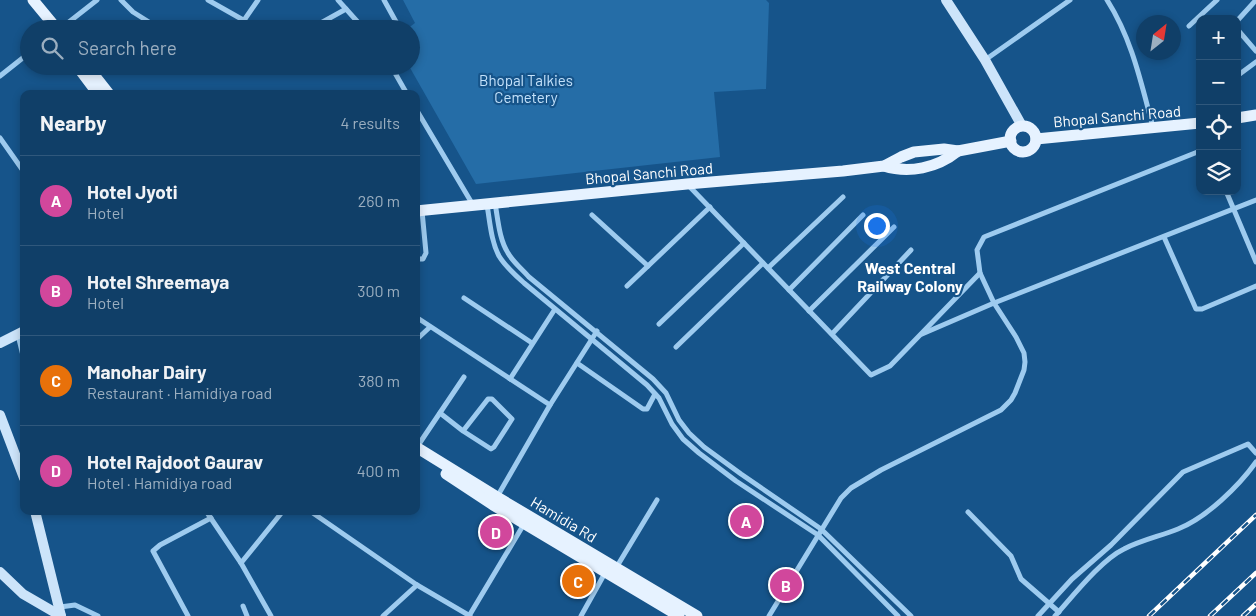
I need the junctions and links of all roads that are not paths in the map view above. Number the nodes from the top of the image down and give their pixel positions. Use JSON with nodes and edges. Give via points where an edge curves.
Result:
{"nodes":[{"id":1,"x":25,"y":0,"type":"edge"},
{"id":2,"x":33,"y":0,"type":"edge"},
{"id":3,"x":97,"y":0,"type":"edge"},
{"id":4,"x":121,"y":0,"type":"edge"},
{"id":5,"x":208,"y":0,"type":"edge"},
{"id":6,"x":258,"y":0,"type":"edge"},
{"id":7,"x":338,"y":0,"type":"edge"},
{"id":8,"x":384,"y":0,"type":"edge"},
{"id":9,"x":946,"y":0,"type":"edge"},
{"id":10,"x":1070,"y":0,"type":"edge"},
{"id":11,"x":1107,"y":0,"type":"edge"},
{"id":12,"x":1217,"y":0,"type":"edge"},
{"id":13,"x":1256,"y":0,"type":"edge"},
{"id":14,"x":346,"y":9,"type":"junction"},
{"id":15,"x":1241,"y":17,"type":"edge"},
{"id":16,"x":42,"y":20,"type":"edge"},
{"id":17,"x":50,"y":20,"type":"edge"},
{"id":18,"x":70,"y":20,"type":"edge"},
{"id":19,"x":146,"y":20,"type":"edge"},
{"id":20,"x":243,"y":20,"type":"edge"},
{"id":21,"x":246,"y":20,"type":"edge"},
{"id":22,"x":326,"y":20,"type":"edge"},
{"id":23,"x":356,"y":20,"type":"edge"},
{"id":24,"x":395,"y":20,"type":"edge"},
{"id":25,"x":1189,"y":26,"type":"dead end"},
{"id":26,"x":1241,"y":34,"type":"edge"},
{"id":27,"x":1256,"y":51,"type":"edge"},
{"id":28,"x":20,"y":60,"type":"edge"},
{"id":29,"x":985,"y":60,"type":"junction"},
{"id":30,"x":1256,"y":62,"type":"edge"},
{"id":31,"x":1241,"y":73,"type":"edge"},
{"id":32,"x":84,"y":75,"type":"edge"},
{"id":33,"x":94,"y":75,"type":"edge"},
{"id":34,"x":396,"y":75,"type":"edge"},
{"id":35,"x":0,"y":76,"type":"edge"},
{"id":36,"x":95,"y":90,"type":"edge"},
{"id":37,"x":106,"y":90,"type":"edge"},
{"id":38,"x":405,"y":90,"type":"edge"},
{"id":39,"x":1241,"y":115,"type":"edge"},
{"id":40,"x":1256,"y":115,"type":"edge"},
{"id":41,"x":420,"y":116,"type":"edge"},
{"id":42,"x":1196,"y":124,"type":"edge"},
{"id":43,"x":1022,"y":126,"type":"junction"},
{"id":44,"x":1153,"y":127,"type":"junction"},
{"id":45,"x":0,"y":138,"type":"edge"},
{"id":46,"x":1036,"y":139,"type":"junction"},
{"id":47,"x":1010,"y":142,"type":"junction"},
{"id":48,"x":958,"y":151,"type":"junction"},
{"id":49,"x":1196,"y":153,"type":"edge"},
{"id":50,"x":20,"y":166,"type":"edge"},
{"id":51,"x":884,"y":166,"type":"junction"},
{"id":52,"x":687,"y":184,"type":"junction"},
{"id":53,"x":1228,"y":195,"type":"edge"},
{"id":54,"x":843,"y":197,"type":"dead end"},
{"id":55,"x":1256,"y":200,"type":"edge"},
{"id":56,"x":491,"y":203,"type":"junction"},
{"id":57,"x":473,"y":206,"type":"junction"},
{"id":58,"x":710,"y":208,"type":"junction"},
{"id":59,"x":1234,"y":209,"type":"junction"},
{"id":60,"x":420,"y":211,"type":"edge"},
{"id":61,"x":592,"y":215,"type":"dead end"},
{"id":62,"x":862,"y":215,"type":"dead end"},
{"id":63,"x":420,"y":217,"type":"edge"},
{"id":64,"x":894,"y":227,"type":"dead end"},
{"id":65,"x":1164,"y":237,"type":"junction"},
{"id":66,"x":744,"y":243,"type":"junction"},
{"id":67,"x":911,"y":250,"type":"dead end"},
{"id":68,"x":420,"y":259,"type":"edge"},
{"id":69,"x":513,"y":260,"type":"junction"},
{"id":70,"x":1256,"y":262,"type":"edge"},
{"id":71,"x":763,"y":263,"type":"junction"},
{"id":72,"x":506,"y":265,"type":"junction"},
{"id":73,"x":648,"y":266,"type":"junction"},
{"id":74,"x":768,"y":268,"type":"junction"},
{"id":75,"x":980,"y":273,"type":"junction"},
{"id":76,"x":627,"y":286,"type":"dead end"},
{"id":77,"x":1256,"y":286,"type":"edge"},
{"id":78,"x":789,"y":290,"type":"junction"},
{"id":79,"x":464,"y":298,"type":"dead end"},
{"id":80,"x":994,"y":303,"type":"junction"},
{"id":81,"x":555,"y":308,"type":"junction"},
{"id":82,"x":809,"y":311,"type":"junction"},
{"id":83,"x":420,"y":320,"type":"edge"},
{"id":84,"x":659,"y":324,"type":"dead end"},
{"id":85,"x":430,"y":327,"type":"junction"},
{"id":86,"x":597,"y":331,"type":"junction"},
{"id":87,"x":20,"y":333,"type":"edge"},
{"id":88,"x":832,"y":334,"type":"junction"},
{"id":89,"x":920,"y":335,"type":"junction"},
{"id":90,"x":420,"y":336,"type":"edge"},
{"id":91,"x":591,"y":338,"type":"junction"},
{"id":92,"x":0,"y":342,"type":"edge"},
{"id":93,"x":532,"y":343,"type":"junction"},
{"id":94,"x":676,"y":347,"type":"dead end"},
{"id":95,"x":576,"y":362,"type":"junction"},
{"id":96,"x":464,"y":377,"type":"dead end"},
{"id":97,"x":510,"y":379,"type":"junction"},
{"id":98,"x":656,"y":394,"type":"junction"},
{"id":99,"x":550,"y":405,"type":"junction"},
{"id":100,"x":440,"y":413,"type":"junction"},
{"id":101,"x":0,"y":415,"type":"edge"},
{"id":102,"x":463,"y":431,"type":"junction"},
{"id":103,"x":420,"y":441,"type":"edge"},
{"id":104,"x":420,"y":449,"type":"edge"},
{"id":105,"x":1256,"y":454,"type":"edge"},
{"id":106,"x":420,"y":458,"type":"edge"},
{"id":107,"x":1256,"y":462,"type":"edge"},
{"id":108,"x":20,"y":468,"type":"edge"},
{"id":109,"x":497,"y":497,"type":"junction"},
{"id":110,"x":657,"y":500,"type":"dead end"},
{"id":111,"x":968,"y":512,"type":"dead end"},
{"id":112,"x":36,"y":515,"type":"edge"},
{"id":113,"x":209,"y":515,"type":"edge"},
{"id":114,"x":280,"y":515,"type":"edge"},
{"id":115,"x":316,"y":515,"type":"edge"},
{"id":116,"x":211,"y":518,"type":"junction"},
{"id":117,"x":527,"y":520,"type":"junction"},
{"id":118,"x":820,"y":532,"type":"junction"},
{"id":119,"x":1097,"y":557,"type":"junction"},
{"id":120,"x":241,"y":563,"type":"junction"},
{"id":121,"x":1103,"y":565,"type":"junction"},
{"id":122,"x":610,"y":568,"type":"junction"},
{"id":123,"x":0,"y":572,"type":"edge"},
{"id":124,"x":418,"y":586,"type":"junction"},
{"id":125,"x":1050,"y":603,"type":"junction"},
{"id":126,"x":243,"y":606,"type":"dead end"},
{"id":127,"x":61,"y":613,"type":"edge"},
{"id":128,"x":1057,"y":614,"type":"edge"},
{"id":129,"x":98,"y":616,"type":"edge"},
{"id":130,"x":188,"y":616,"type":"edge"},
{"id":131,"x":247,"y":616,"type":"edge"},
{"id":132,"x":272,"y":616,"type":"edge"},
{"id":133,"x":383,"y":616,"type":"edge"},
{"id":134,"x":470,"y":616,"type":"edge"},
{"id":135,"x":581,"y":616,"type":"edge"},
{"id":136,"x":679,"y":616,"type":"edge"},
{"id":137,"x":697,"y":616,"type":"edge"},
{"id":138,"x":769,"y":616,"type":"edge"},
{"id":139,"x":898,"y":616,"type":"edge"},
{"id":140,"x":911,"y":616,"type":"edge"},
{"id":141,"x":1038,"y":616,"type":"edge"}],
"edges":[{"from":1,"to":16,"type":"main road"},
{"from":2,"to":17,"type":"main road"},
{"from":3,"to":18,"type":"street"},
{"from":4,"to":19,"type":"street"},
{"from":5,"to":20,"type":"street"},
{"from":6,"to":21,"type":"street"},
{"from":7,"to":14,"type":"street"},
{"from":8,"to":24,"type":"street"},
{"from":9,"to":29,"type":"street"},
{"from":10,"to":29,"type":"street"},
{"from":11,"to":44,"type":"street","via":[[1135,59]]},
{"from":12,"to":25,"type":"street"},
{"from":13,"to":15,"type":"street"},
{"from":14,"to":22,"type":"street"},
{"from":14,"to":23,"type":"street"},
{"from":26,"to":27,"type":"street"},
{"from":28,"to":35,"type":"street"},
{"from":29,"to":43,"type":"street"},
{"from":30,"to":31,"type":"street"},
{"from":32,"to":36,"type":"main road"},
{"from":33,"to":37,"type":"main road"},
{"from":34,"to":38,"type":"street"},
{"from":39,"to":40,"type":"main road"},
{"from":41,"to":57,"type":"street"},
{"from":42,"to":44,"type":"main road","name":"Bhopal Sanchi Road"},
{"from":43,"to":46,"type":"main road","via":[[1030,128]]},
{"from":43,"to":47,"type":"main road","via":[[1014,130]]},
{"from":44,"to":46,"type":"main road","name":"Bhopal Sanchi Road"},
{"from":45,"to":50,"type":"street"},
{"from":46,"to":47,"type":"main road","via":[[1034,147],[1027,152],[1018,151]]},
{"from":47,"to":48,"type":"main road"},
{"from":48,"to":51,"type":"main road","via":[[914,152]]},
{"from":48,"to":51,"type":"main road","via":[[948,160],[924,168],[897,170]]},
{"from":49,"to":75,"type":"street","via":[[984,237],[977,250]]},
{"from":51,"to":52,"type":"main road","name":"Bhopal Sanchi Road"},
{"from":52,"to":56,"type":"main road","name":"Bhopal Sanchi Road"},
{"from":52,"to":58,"type":"street"},
{"from":53,"to":59,"type":"street"},
{"from":54,"to":74,"type":"street"},
{"from":55,"to":59,"type":"street"},
{"from":56,"to":57,"type":"main road","name":"Bhopal Sanchi Road"},
{"from":56,"to":69,"type":"street","via":[[503,243]]},
{"from":56,"to":72,"type":"street","via":[[495,246]]},
{"from":57,"to":60,"type":"main road","name":"Bhopal Sanchi Road"},
{"from":58,"to":66,"type":"street"},
{"from":58,"to":73,"type":"street"},
{"from":59,"to":65,"type":"street"},
{"from":59,"to":70,"type":"street"},
{"from":61,"to":73,"type":"street"},
{"from":62,"to":78,"type":"street"},
{"from":63,"to":68,"type":"street","via":[[426,253]]},
{"from":64,"to":82,"type":"street"},
{"from":65,"to":77,"type":"street","via":[[1196,309]]},
{"from":65,"to":80,"type":"street"},
{"from":66,"to":71,"type":"street"},
{"from":66,"to":84,"type":"street"},
{"from":67,"to":88,"type":"street"},
{"from":69,"to":72,"type":"street"},
{"from":69,"to":86,"type":"street","via":[[529,277]]},
{"from":71,"to":74,"type":"street"},
{"from":71,"to":94,"type":"street"},
{"from":72,"to":81,"type":"street"},
{"from":73,"to":76,"type":"street"},
{"from":74,"to":78,"type":"street"},
{"from":75,"to":80,"type":"street"},
{"from":75,"to":89,"type":"street"},
{"from":78,"to":82,"type":"street"},
{"from":79,"to":93,"type":"street"},
{"from":80,"to":89,"type":"street"},
{"from":80,"to":118,"type":"street","via":[[1024,353],[1024,370],[1011,400],[1002,410],[860,482],[841,498]]},
{"from":81,"to":91,"type":"street"},
{"from":81,"to":93,"type":"street"},
{"from":82,"to":88,"type":"street"},
{"from":83,"to":85,"type":"street"},
{"from":85,"to":90,"type":"street"},
{"from":85,"to":97,"type":"street"},
{"from":86,"to":91,"type":"street"},
{"from":86,"to":118,"type":"street","via":[[659,385],[684,427],[704,447]]},
{"from":87,"to":92,"type":"street"},
{"from":88,"to":89,"type":"street","via":[[871,375],[890,366]]},
{"from":91,"to":95,"type":"street"},
{"from":91,"to":98,"type":"street"},
{"from":93,"to":97,"type":"street"},
{"from":95,"to":98,"type":"street","via":[[643,409],[650,406]]},
{"from":95,"to":99,"type":"street"},
{"from":96,"to":100,"type":"street"},
{"from":97,"to":99,"type":"street"},
{"from":98,"to":118,"type":"street","via":[[677,432],[698,453],[736,481]]},
{"from":99,"to":109,"type":"street"},
{"from":100,"to":102,"type":"street"},
{"from":100,"to":103,"type":"street"},
{"from":101,"to":108,"type":"street"},
{"from":102,"to":102,"type":"street","via":[[491,449],[512,419],[492,399],[488,399]]},
{"from":104,"to":109,"type":"main road","name":"Hamidia Rd"},
{"from":105,"to":119,"type":"street","via":[[1248,444],[1183,472]]},
{"from":106,"to":117,"type":"main road","via":[[492,505]]},
{"from":107,"to":121,"type":"street","via":[[1213,508],[1196,520],[1123,549]]},
{"from":109,"to":117,"type":"main road","name":"Hamidia Rd"},
{"from":110,"to":122,"type":"street"},
{"from":111,"to":125,"type":"street","via":[[1011,556],[1022,579]]},
{"from":112,"to":127,"type":"street"},
{"from":113,"to":116,"type":"street"},
{"from":114,"to":120,"type":"street"},
{"from":115,"to":124,"type":"street"},
{"from":116,"to":120,"type":"street"},
{"from":116,"to":130,"type":"street","via":[[160,544],[153,551]]},
{"from":117,"to":122,"type":"main road"},
{"from":117,"to":134,"type":"street"},
{"from":118,"to":138,"type":"street"},
{"from":118,"to":139,"type":"street"},
{"from":118,"to":140,"type":"street"},
{"from":119,"to":121,"type":"street"},
{"from":119,"to":125,"type":"street"},
{"from":120,"to":132,"type":"street"},
{"from":121,"to":128,"type":"street"},
{"from":122,"to":135,"type":"street"},
{"from":122,"to":136,"type":"main road"},
{"from":122,"to":137,"type":"main road"},
{"from":123,"to":127,"type":"street","via":[[23,594]]},
{"from":124,"to":133,"type":"street"},
{"from":124,"to":134,"type":"street"},
{"from":125,"to":128,"type":"street"},
{"from":125,"to":141,"type":"street"},
{"from":126,"to":131,"type":"street"},
{"from":127,"to":129,"type":"street","via":[[75,605]]}]}
